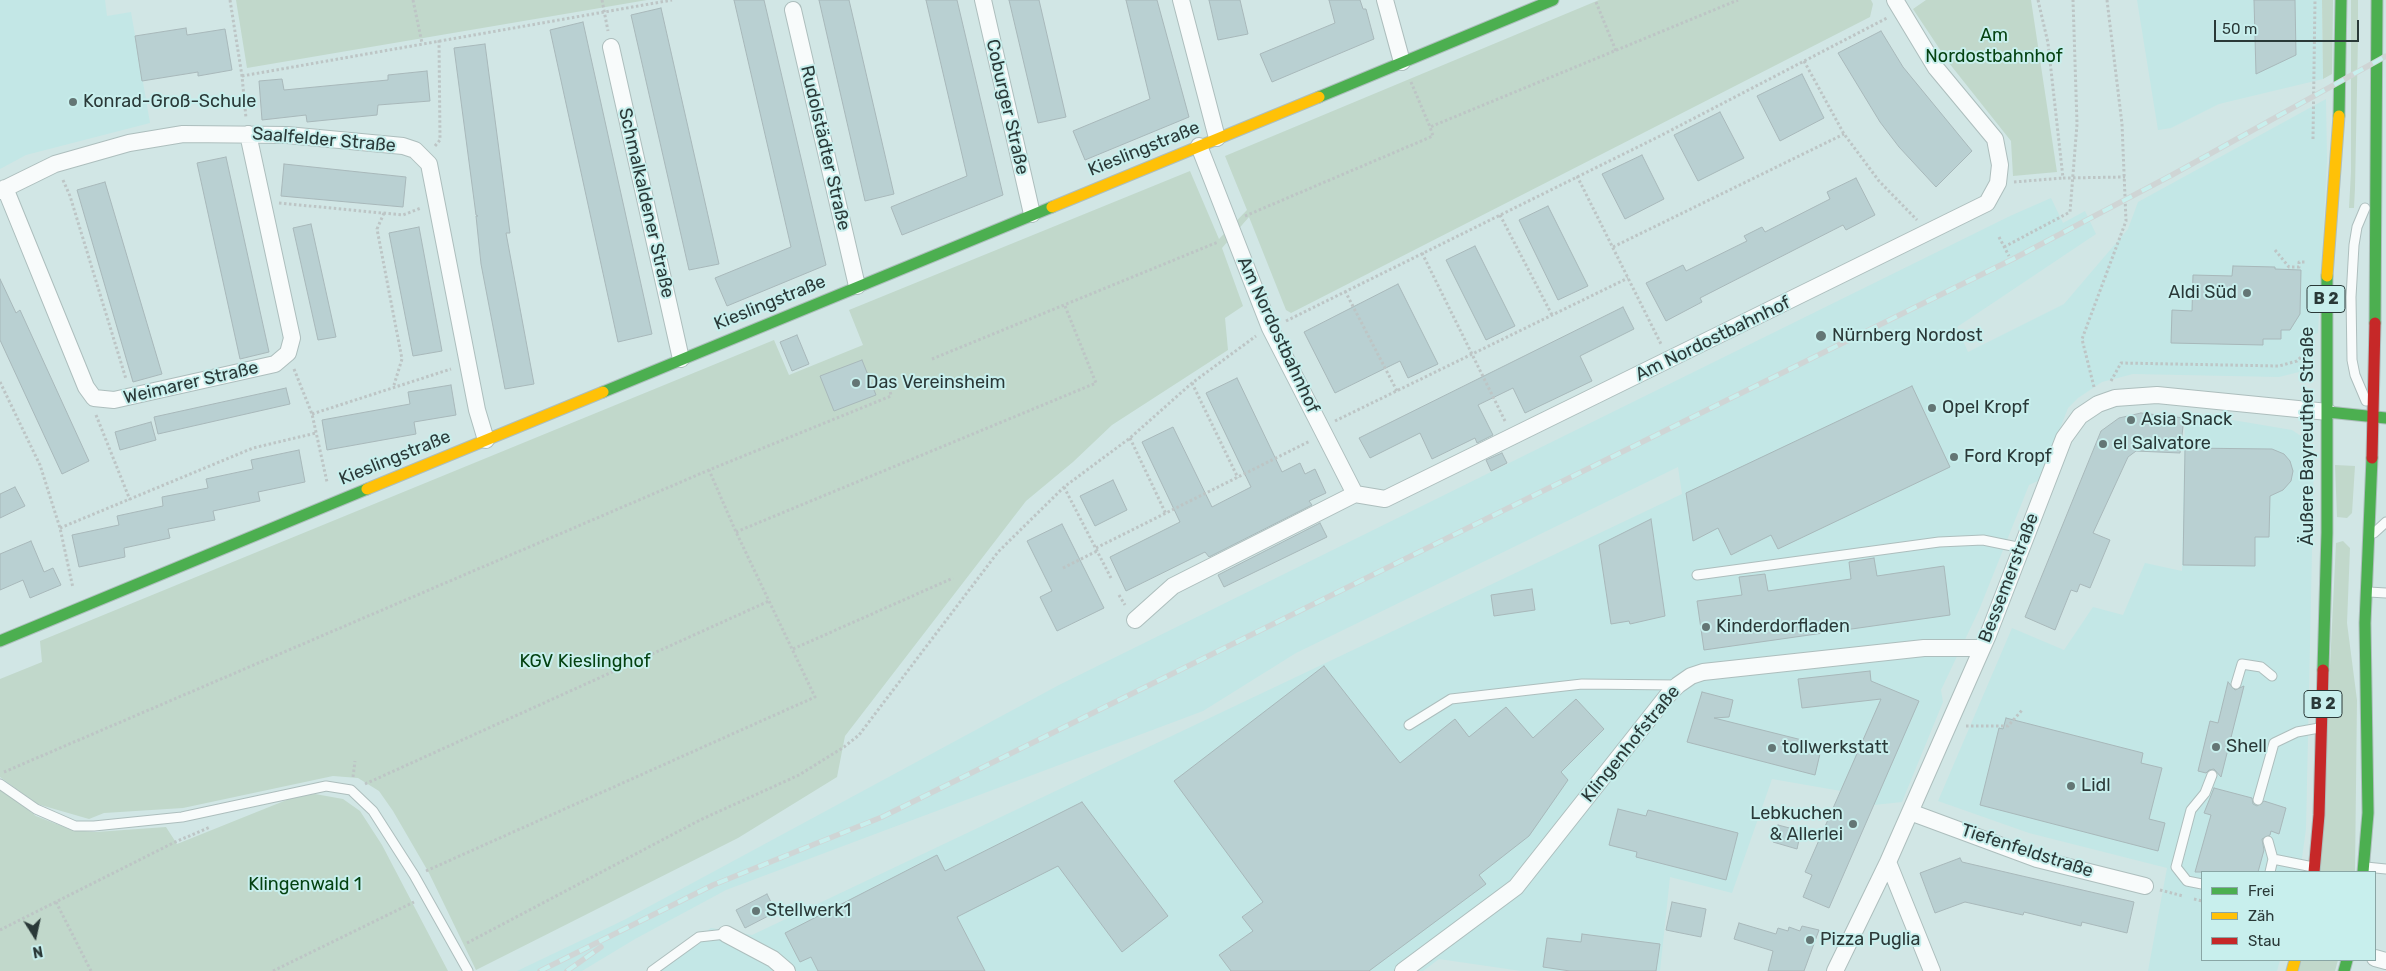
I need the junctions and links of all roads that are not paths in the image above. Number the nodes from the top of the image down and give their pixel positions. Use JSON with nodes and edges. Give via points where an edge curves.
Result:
{"nodes":[{"id":1,"x":983,"y":0,"type":"edge"},
{"id":2,"x":1181,"y":0,"type":"edge"},
{"id":3,"x":1384,"y":0,"type":"edge"},
{"id":4,"x":1553,"y":0,"type":"edge"},
{"id":5,"x":2342,"y":0,"type":"edge"},
{"id":6,"x":2377,"y":0,"type":"edge"},
{"id":7,"x":1897,"y":6,"type":"edge"},
{"id":8,"x":793,"y":10,"type":"dead end"},
{"id":9,"x":611,"y":47,"type":"dead end"},
{"id":10,"x":1402,"y":62,"type":"junction"},
{"id":11,"x":248,"y":134,"type":"junction"},
{"id":12,"x":1217,"y":138,"type":"junction"},
{"id":13,"x":1199,"y":146,"type":"junction"},
{"id":14,"x":2374,"y":188,"type":"junction"},
{"id":15,"x":2,"y":189,"type":"edge"},
{"id":16,"x":1032,"y":214,"type":"junction"},
{"id":17,"x":857,"y":286,"type":"junction"},
{"id":18,"x":681,"y":358,"type":"junction"},
{"id":19,"x":2328,"y":412,"type":"junction"},
{"id":20,"x":2374,"y":417,"type":"junction"},
{"id":21,"x":2386,"y":418,"type":"edge"},
{"id":22,"x":486,"y":440,"type":"junction"},
{"id":23,"x":1355,"y":494,"type":"junction"},
{"id":24,"x":2386,"y":522,"type":"edge"},
{"id":25,"x":2354,"y":530,"type":"dead end"},
{"id":26,"x":2368,"y":538,"type":"junction"},
{"id":27,"x":2022,"y":548,"type":"junction"},
{"id":28,"x":1697,"y":575,"type":"dead end"},
{"id":29,"x":2366,"y":592,"type":"junction"},
{"id":30,"x":2386,"y":593,"type":"edge"},
{"id":31,"x":1135,"y":620,"type":"dead end"},
{"id":32,"x":0,"y":641,"type":"edge"},
{"id":33,"x":1982,"y":648,"type":"junction"},
{"id":34,"x":2272,"y":676,"type":"dead end"},
{"id":35,"x":1678,"y":684,"type":"junction"},
{"id":36,"x":2236,"y":684,"type":"dead end"},
{"id":37,"x":1409,"y":725,"type":"dead end"},
{"id":38,"x":2322,"y":727,"type":"junction"},
{"id":39,"x":2212,"y":775,"type":"dead end"},
{"id":40,"x":0,"y":784,"type":"edge"},
{"id":41,"x":2258,"y":800,"type":"dead end"},
{"id":42,"x":1910,"y":812,"type":"junction"},
{"id":43,"x":2268,"y":841,"type":"dead end"},
{"id":44,"x":2273,"y":860,"type":"junction"},
{"id":45,"x":1888,"y":862,"type":"junction"},
{"id":46,"x":2364,"y":869,"type":"edge"},
{"id":47,"x":2314,"y":870,"type":"edge"},
{"id":48,"x":2386,"y":870,"type":"edge"},
{"id":49,"x":2270,"y":871,"type":"edge"},
{"id":50,"x":2201,"y":884,"type":"edge"},
{"id":51,"x":2145,"y":886,"type":"road end"},
{"id":52,"x":726,"y":934,"type":"joint"},
{"id":53,"x":468,"y":971,"type":"edge"},
{"id":54,"x":652,"y":971,"type":"edge"},
{"id":55,"x":787,"y":971,"type":"edge"},
{"id":56,"x":1403,"y":971,"type":"edge"},
{"id":57,"x":1835,"y":971,"type":"edge"},
{"id":58,"x":1932,"y":971,"type":"edge"}],
"edges":[{"from":1,"to":16,"type":"street","name":"Coburger Straße"},
{"from":2,"to":12,"type":"street"},
{"from":3,"to":10,"type":"street"},
{"from":4,"to":10,"type":"main road","name":"Kieslingstraße"},
{"from":5,"to":19,"type":"main road","name":"Äußere Bayreuther Straße","number":"B 2","via":[[2339,118],[2327,254]]},
{"from":6,"to":14,"type":"main road","number":"B 2"},
{"from":7,"to":23,"type":"street","name":"Am Nordostbahnhof","via":[[1936,68],[1995,139],[2000,165],[1998,183],[1987,203],[1385,499]]},
{"from":8,"to":17,"type":"street","name":"Rudolstädter Straße"},
{"from":9,"to":18,"type":"street","name":"Schmalkaldener Straße"},
{"from":10,"to":12,"type":"main road","name":"Kieslingstraße"},
{"from":11,"to":15,"type":"street","name":"Saalfelder Straße","via":[[183,134],[129,143],[55,164]]},
{"from":11,"to":15,"type":"street","name":"Weimarer Straße","via":[[292,338],[288,353],[275,364],[114,400],[94,398],[86,387]]},
{"from":11,"to":22,"type":"street","name":"Saalfelder Straße","via":[[393,145],[415,150],[429,164],[477,410]]},
{"from":12,"to":13,"type":"main road","name":"Kieslingstraße"},
{"from":13,"to":16,"type":"main road","name":"Kieslingstraße"},
{"from":13,"to":23,"type":"street","name":"Am Nordostbahnhof","via":[[1270,328]]},
{"from":14,"to":20,"type":"main road","number":"B 2"},
{"from":14,"to":20,"type":"lane","via":[[2357,227],[2351,297],[2354,367]]},
{"from":16,"to":17,"type":"main road","name":"Kieslingstraße"},
{"from":17,"to":18,"type":"main road","name":"Kieslingstraße"},
{"from":18,"to":22,"type":"main road","name":"Kieslingstraße"},
{"from":19,"to":20,"type":"main road"},
{"from":19,"to":27,"type":"street","name":"Bessemerstraße","via":[[2164,395],[2131,396],[2098,404],[2080,416],[2064,438]]},
{"from":19,"to":38,"type":"main road","name":"Äußere Bayreuther Straße","number":"B 2","via":[[2331,534]]},
{"from":20,"to":21,"type":"main road"},
{"from":20,"to":26,"type":"main road","number":"B 2"},
{"from":22,"to":32,"type":"main road","name":"Kieslingstraße"},
{"from":23,"to":31,"type":"street","via":[[1173,586]]},
{"from":24,"to":26,"type":"lane"},
{"from":25,"to":26,"type":"main road"},
{"from":26,"to":29,"type":"main road","number":"B 2"},
{"from":27,"to":28,"type":"lane","via":[[1983,540],[1939,542]]},
{"from":27,"to":33,"type":"street","name":"Bessemerstraße"},
{"from":29,"to":30,"type":"lane"},
{"from":29,"to":46,"type":"main road","number":"B 2","via":[[2368,813]]},
{"from":33,"to":35,"type":"street","name":"Klingenhofstraße","via":[[1924,648],[1702,672]]},
{"from":33,"to":42,"type":"street","name":"Bessemerstraße"},
{"from":34,"to":36,"type":"lane","via":[[2261,667],[2242,664]]},
{"from":35,"to":37,"type":"lane","via":[[1582,684],[1451,699]]},
{"from":35,"to":56,"type":"street","name":"Klingenhofstraße","via":[[1516,887]]},
{"from":38,"to":41,"type":"lane","via":[[2297,732],[2274,743]]},
{"from":38,"to":47,"type":"main road","name":"Äußere Bayreuther Straße","number":"B 2"},
{"from":39,"to":50,"type":"lane","via":[[2205,793],[2191,810],[2176,867],[2187,881]]},
{"from":40,"to":53,"type":"lane","via":[[36,809],[75,826],[182,817],[326,786],[351,790],[373,811]]},
{"from":42,"to":45,"type":"street","name":"Bessemerstraße"},
{"from":42,"to":51,"type":"street","name":"Tiefenfeldstraße","via":[[2037,859]]},
{"from":43,"to":44,"type":"lane"},
{"from":44,"to":47,"type":"lane"},
{"from":44,"to":49,"type":"lane"},
{"from":45,"to":57,"type":"street","name":"Bessemerstraße"},
{"from":45,"to":58,"type":"street"},
{"from":46,"to":48,"type":"lane"},
{"from":52,"to":54,"type":"lane","via":[[699,937]]},
{"from":52,"to":55,"type":"street","via":[[773,959]]}]}
